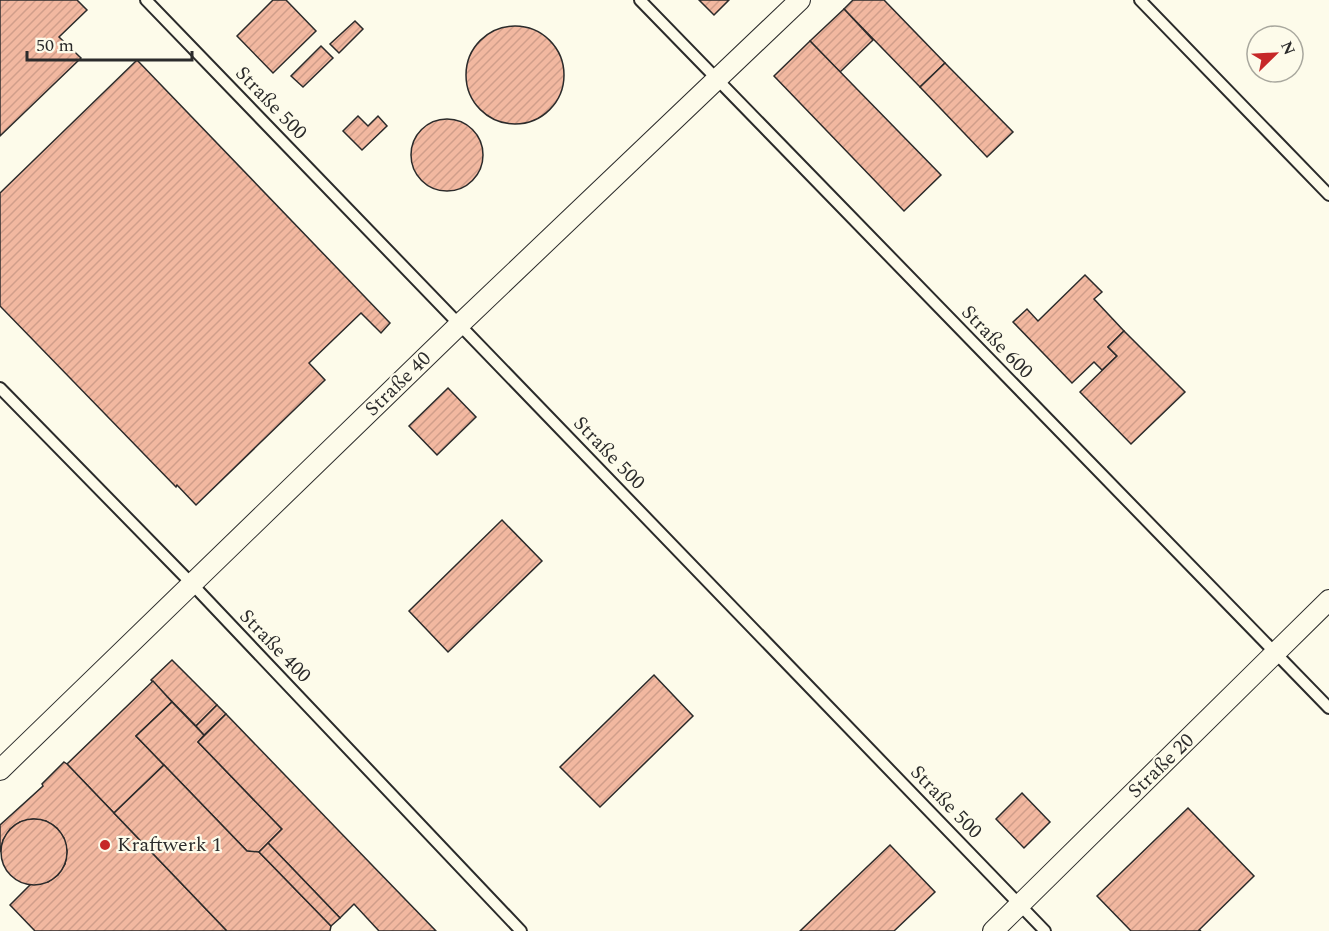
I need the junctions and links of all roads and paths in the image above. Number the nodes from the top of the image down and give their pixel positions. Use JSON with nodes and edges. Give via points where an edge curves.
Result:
{"nodes":[{"id":1,"x":146,"y":0,"type":"edge"},
{"id":2,"x":640,"y":0,"type":"edge"},
{"id":3,"x":800,"y":0,"type":"edge"},
{"id":4,"x":1140,"y":0,"type":"edge"},
{"id":5,"x":716,"y":79,"type":"junction"},
{"id":6,"x":1329,"y":195,"type":"edge"},
{"id":7,"x":460,"y":324,"type":"junction"},
{"id":8,"x":0,"y":388,"type":"edge"},
{"id":9,"x":192,"y":584,"type":"junction"},
{"id":10,"x":1329,"y":600,"type":"edge"},
{"id":11,"x":1276,"y":653,"type":"junction"},
{"id":12,"x":1329,"y":708,"type":"edge"},
{"id":13,"x":0,"y":770,"type":"edge"},
{"id":14,"x":1020,"y":904,"type":"junction"},
{"id":15,"x":521,"y":931,"type":"edge"},
{"id":16,"x":993,"y":931,"type":"edge"},
{"id":17,"x":1045,"y":931,"type":"edge"}],
"edges":[{"from":1,"to":7,"type":"lane","name":"Straße 500"},
{"from":2,"to":5,"type":"lane","name":"Straße 600"},
{"from":3,"to":5,"type":"street","name":"Straße 40"},
{"from":4,"to":6,"type":"lane"},
{"from":5,"to":7,"type":"street","name":"Straße 40"},
{"from":5,"to":11,"type":"lane","name":"Straße 600"},
{"from":7,"to":9,"type":"street","name":"Straße 40"},
{"from":7,"to":14,"type":"lane","name":"Straße 500"},
{"from":8,"to":9,"type":"lane","name":"Straße 400"},
{"from":9,"to":13,"type":"street","name":"Straße 40"},
{"from":9,"to":15,"type":"lane","name":"Straße 400"},
{"from":10,"to":11,"type":"street","name":"Straße 20"},
{"from":11,"to":12,"type":"lane","name":"Straße 600"},
{"from":11,"to":14,"type":"street","name":"Straße 20"},
{"from":14,"to":16,"type":"street","name":"Straße 20"},
{"from":14,"to":17,"type":"lane","name":"Straße 500"}]}
